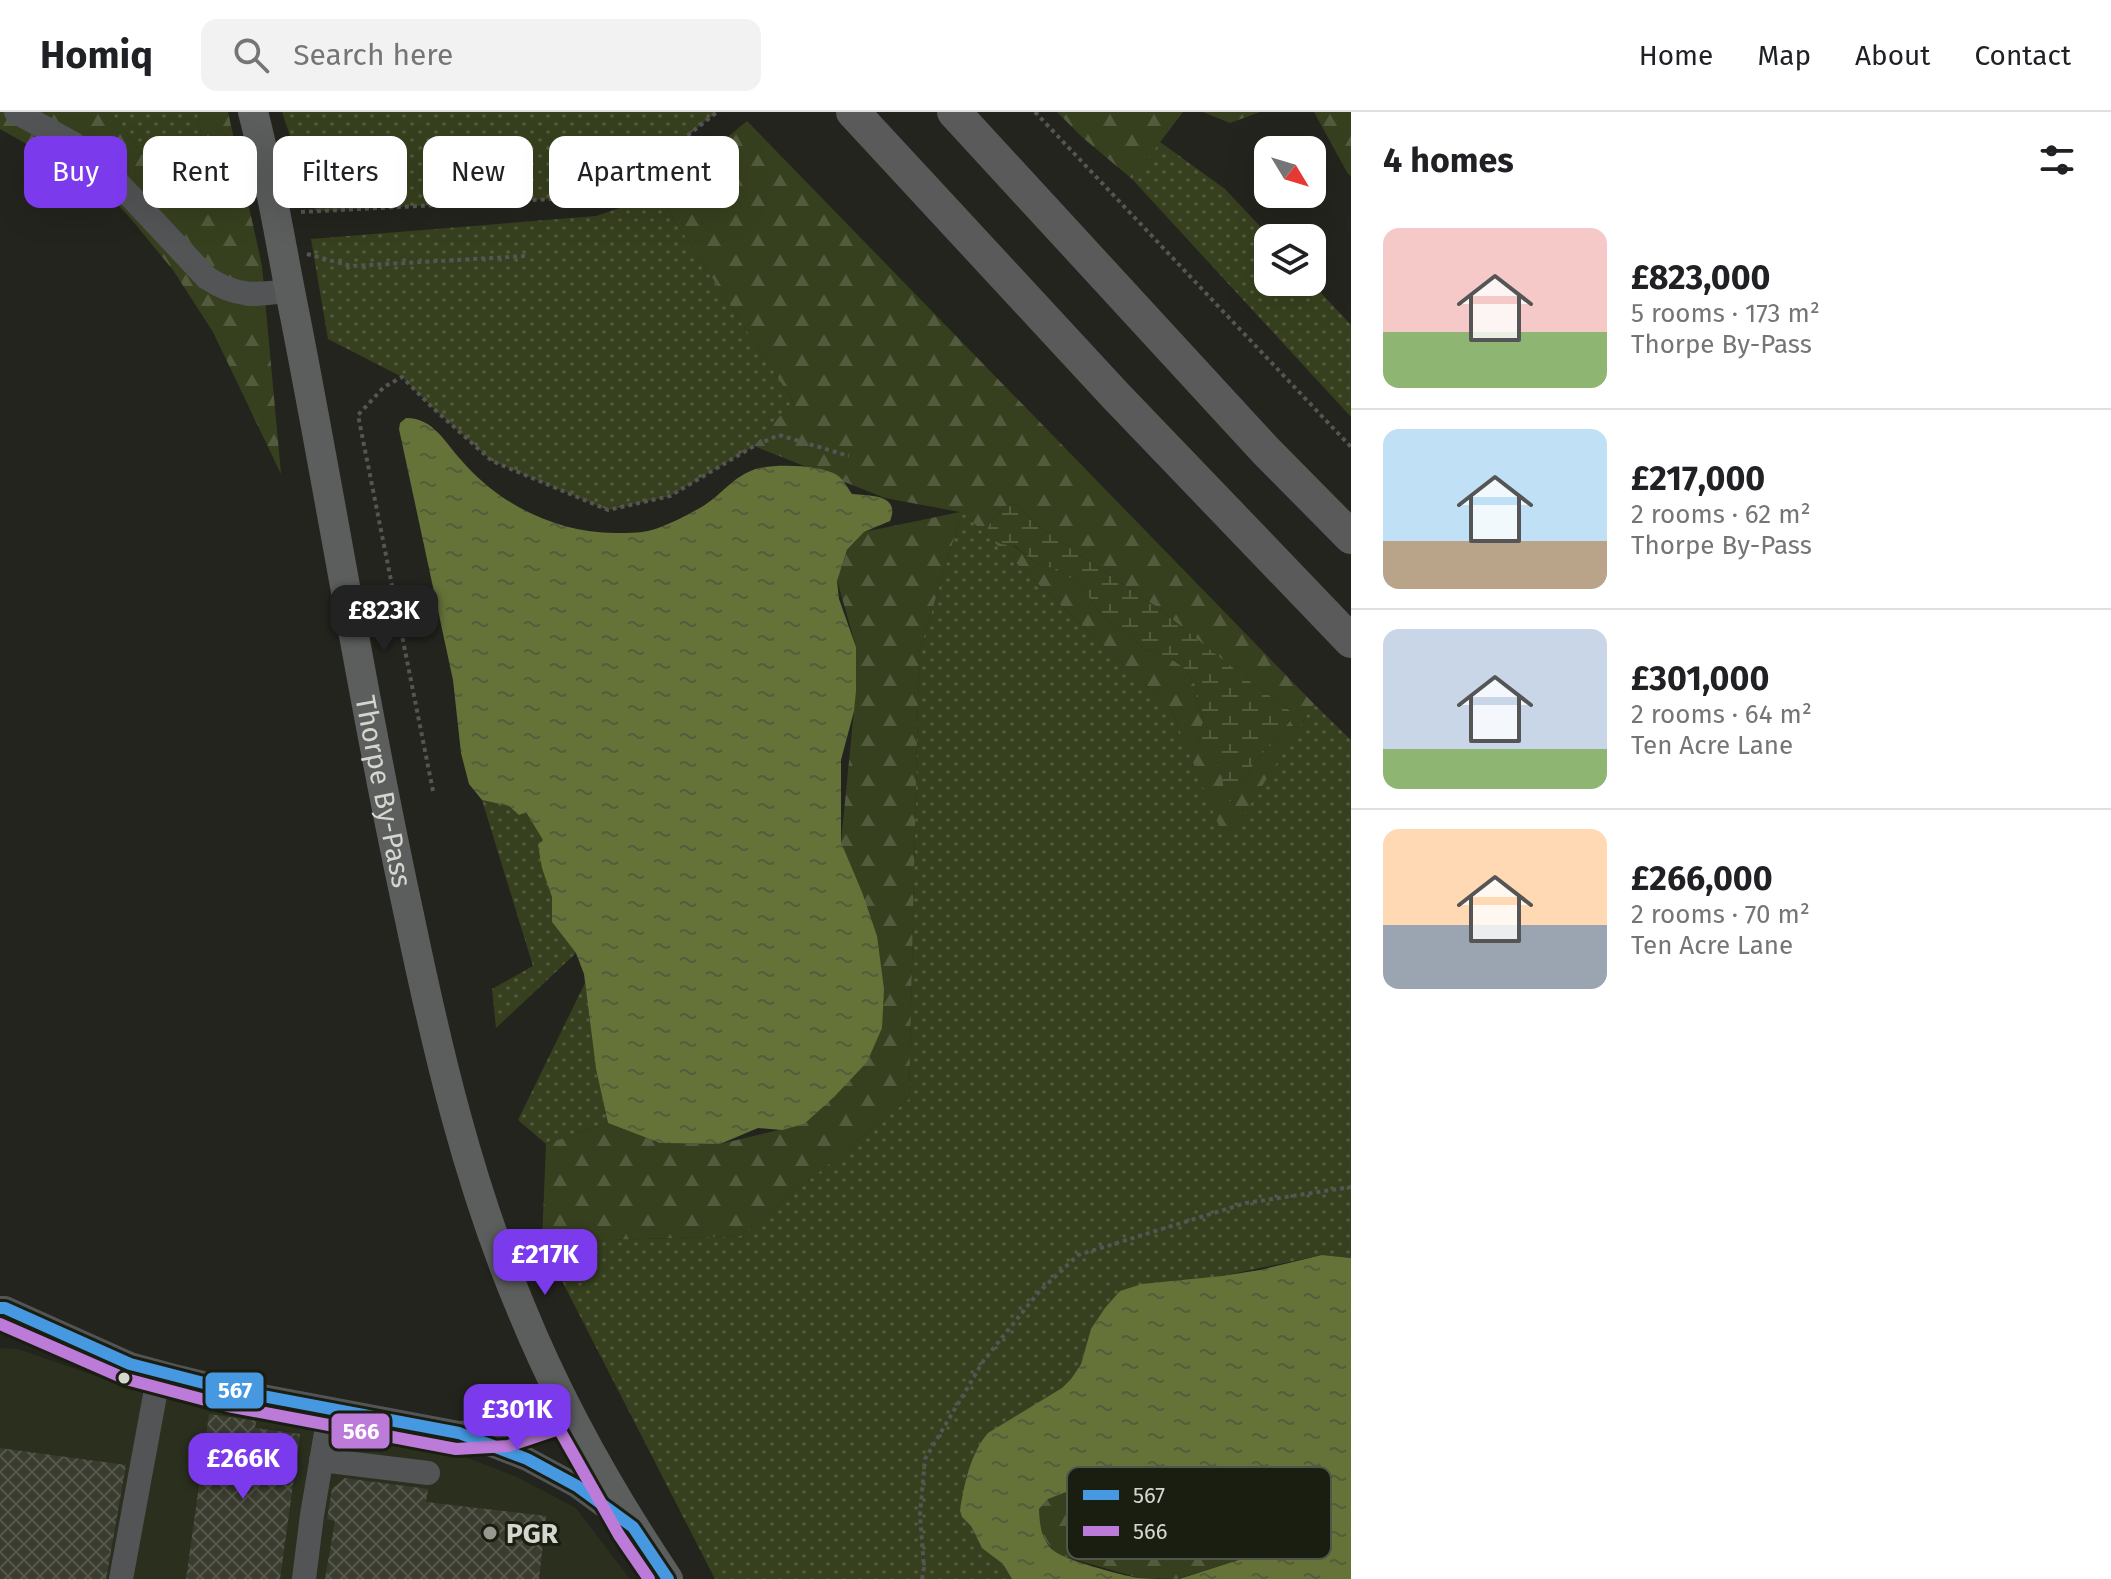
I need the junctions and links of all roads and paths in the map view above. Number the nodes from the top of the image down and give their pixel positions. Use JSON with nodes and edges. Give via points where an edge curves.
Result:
{"nodes":[{"id":1,"x":16,"y":112,"type":"edge"},
{"id":2,"x":253,"y":112,"type":"edge"},
{"id":3,"x":717,"y":112,"type":"edge"},
{"id":4,"x":853,"y":112,"type":"edge"},
{"id":5,"x":954,"y":112,"type":"edge"},
{"id":6,"x":1035,"y":112,"type":"edge"},
{"id":7,"x":276,"y":214,"type":"junction"},
{"id":8,"x":282,"y":248,"type":"junction"},
{"id":9,"x":527,"y":256,"type":"dead end"},
{"id":10,"x":290,"y":290,"type":"junction"},
{"id":11,"x":1351,"y":447,"type":"edge"},
{"id":12,"x":849,"y":456,"type":"dead end"},
{"id":13,"x":1351,"y":537,"type":"edge"},
{"id":14,"x":1351,"y":641,"type":"edge"},
{"id":15,"x":433,"y":791,"type":"dead end"},
{"id":16,"x":1351,"y":1187,"type":"edge"},
{"id":17,"x":0,"y":1308,"type":"edge"},
{"id":18,"x":155,"y":1371,"type":"junction"},
{"id":19,"x":330,"y":1409,"type":"junction"},
{"id":20,"x":566,"y":1409,"type":"junction"},
{"id":21,"x":459,"y":1433,"type":"junction"},
{"id":22,"x":321,"y":1460,"type":"junction"},
{"id":23,"x":428,"y":1473,"type":"dead end"},
{"id":24,"x":633,"y":1527,"type":"junction"},
{"id":25,"x":121,"y":1579,"type":"edge"},
{"id":26,"x":304,"y":1579,"type":"edge"},
{"id":27,"x":668,"y":1579,"type":"edge"},
{"id":28,"x":922,"y":1579,"type":"edge"}],
"edges":[{"from":1,"to":10,"type":"street","via":[[74,144],[105,169],[214,283],[237,293]]},
{"from":2,"to":7,"type":"main road","name":"Thorpe By-Pass"},
{"from":3,"to":7,"type":"path","via":[[612,196]]},
{"from":4,"to":14,"type":"highway"},
{"from":5,"to":13,"type":"highway"},
{"from":6,"to":11,"type":"path"},
{"from":7,"to":8,"type":"main road","name":"Thorpe By-Pass"},
{"from":8,"to":9,"type":"path","via":[[351,266]]},
{"from":8,"to":10,"type":"main road","name":"Thorpe By-Pass"},
{"from":10,"to":20,"type":"main road","name":"Thorpe By-Pass","via":[[390,826],[447,1085],[482,1203]]},
{"from":12,"to":15,"type":"path","via":[[779,435],[670,496],[608,510],[492,461],[402,377],[384,387],[358,415]]},
{"from":16,"to":28,"type":"path","via":[[1246,1203],[1078,1255],[1038,1293],[984,1360],[925,1459]]},
{"from":17,"to":18,"type":"street"},
{"from":18,"to":19,"type":"street"},
{"from":18,"to":25,"type":"street"},
{"from":19,"to":21,"type":"street"},
{"from":19,"to":22,"type":"street"},
{"from":20,"to":21,"type":"street","via":[[505,1430]]},
{"from":20,"to":24,"type":"main road","name":"Thorpe By-Pass"},
{"from":21,"to":24,"type":"street","via":[[539,1465]]},
{"from":22,"to":23,"type":"street"},
{"from":22,"to":26,"type":"street"},
{"from":24,"to":27,"type":"main road","name":"Thorpe By-Pass"}]}
